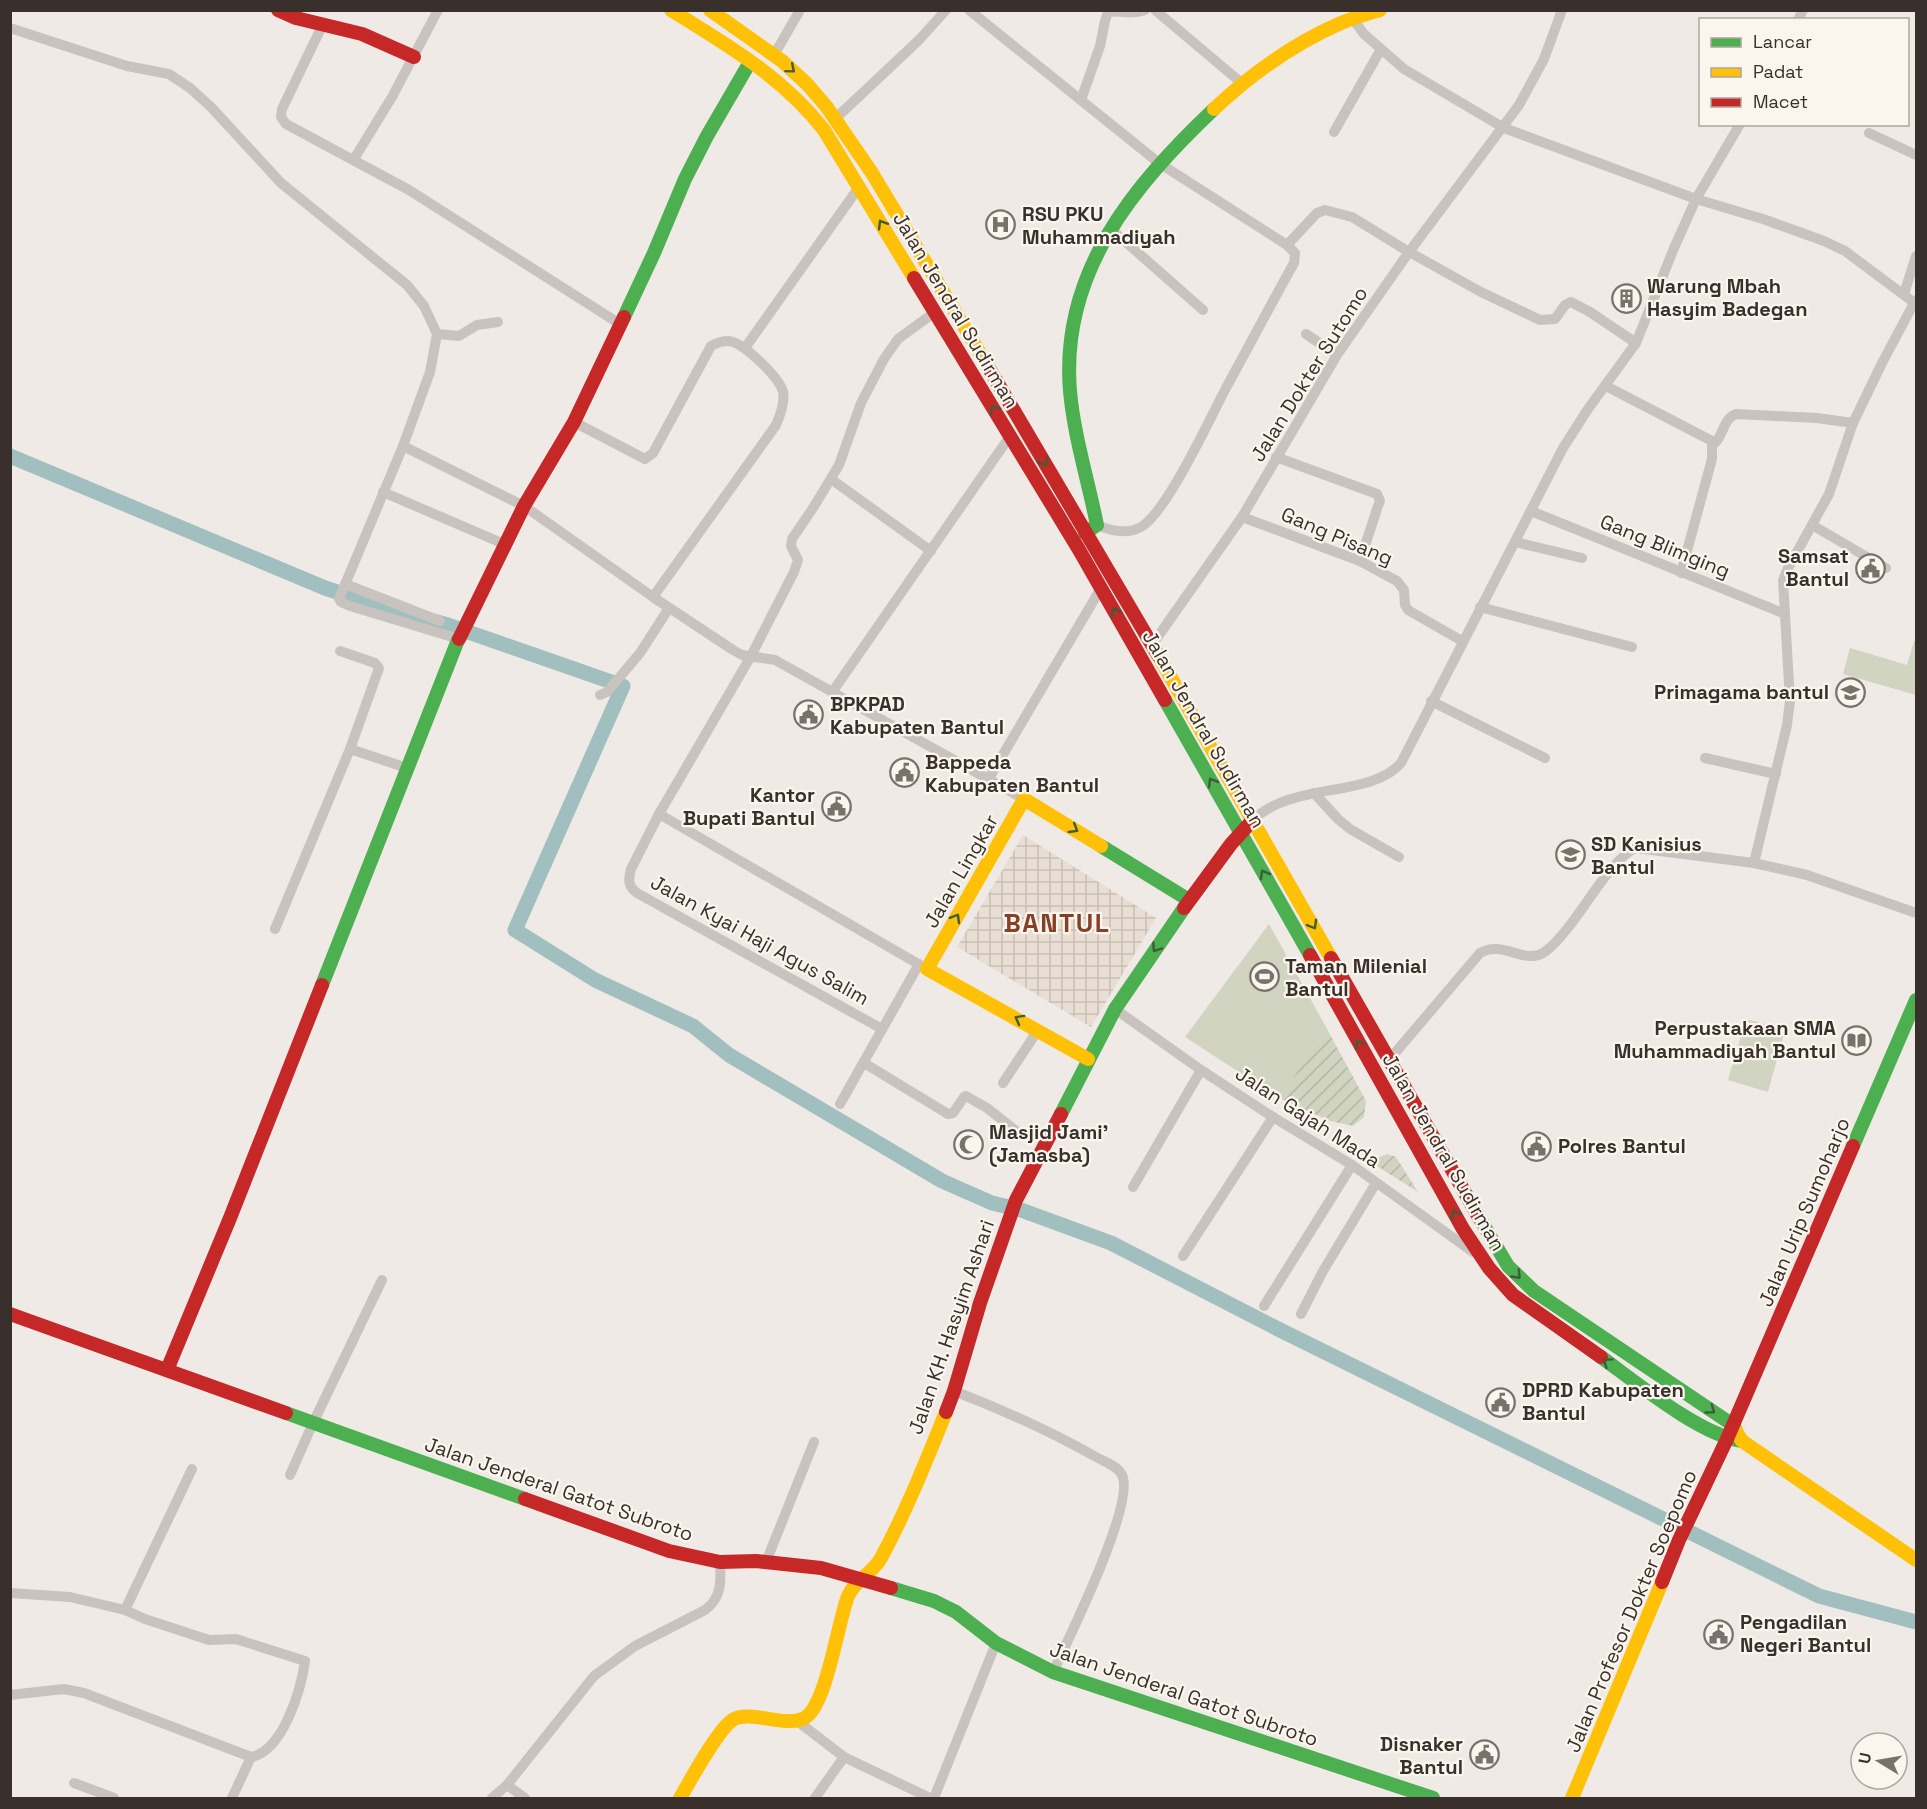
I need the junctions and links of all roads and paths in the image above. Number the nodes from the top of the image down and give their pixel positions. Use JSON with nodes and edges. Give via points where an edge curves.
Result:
{"nodes":[{"id":1,"x":278,"y":10,"type":"edge"},
{"id":2,"x":438,"y":10,"type":"edge"},
{"id":3,"x":671,"y":10,"type":"edge"},
{"id":4,"x":710,"y":10,"type":"edge"},
{"id":5,"x":800,"y":10,"type":"edge"},
{"id":6,"x":946,"y":10,"type":"edge"},
{"id":7,"x":969,"y":10,"type":"edge"},
{"id":8,"x":1145,"y":10,"type":"edge"},
{"id":9,"x":1155,"y":10,"type":"edge"},
{"id":10,"x":1380,"y":10,"type":"edge"},
{"id":11,"x":1562,"y":10,"type":"edge"},
{"id":12,"x":1349,"y":14,"type":"edge"},
{"id":13,"x":323,"y":24,"type":"junction"},
{"id":14,"x":10,"y":28,"type":"edge"},
{"id":15,"x":1381,"y":49,"type":"junction"},
{"id":16,"x":774,"y":55,"type":"junction"},
{"id":17,"x":414,"y":57,"type":"junction"},
{"id":18,"x":750,"y":62,"type":"junction"},
{"id":19,"x":1244,"y":85,"type":"junction"},
{"id":20,"x":1081,"y":100,"type":"junction"},
{"id":21,"x":836,"y":118,"type":"junction"},
{"id":22,"x":1739,"y":126,"type":"edge"},
{"id":23,"x":1504,"y":128,"type":"junction"},
{"id":24,"x":1334,"y":132,"type":"dead end"},
{"id":25,"x":1869,"y":133,"type":"dead end"},
{"id":26,"x":1917,"y":155,"type":"edge"},
{"id":27,"x":354,"y":159,"type":"junction"},
{"id":28,"x":1159,"y":163,"type":"junction"},
{"id":29,"x":859,"y":187,"type":"junction"},
{"id":30,"x":1696,"y":199,"type":"junction"},
{"id":31,"x":1111,"y":229,"type":"junction"},
{"id":32,"x":1287,"y":245,"type":"junction"},
{"id":33,"x":919,"y":250,"type":"junction"},
{"id":34,"x":1409,"y":252,"type":"junction"},
{"id":35,"x":1917,"y":256,"type":"edge"},
{"id":36,"x":903,"y":259,"type":"junction"},
{"id":37,"x":1904,"y":294,"type":"junction"},
{"id":38,"x":1915,"y":304,"type":"edge"},
{"id":39,"x":1203,"y":310,"type":"dead end"},
{"id":40,"x":935,"y":312,"type":"junction"},
{"id":41,"x":498,"y":322,"type":"dead end"},
{"id":42,"x":620,"y":324,"type":"junction"},
{"id":43,"x":437,"y":334,"type":"junction"},
{"id":44,"x":1306,"y":334,"type":"dead end"},
{"id":45,"x":1636,"y":343,"type":"junction"},
{"id":46,"x":745,"y":348,"type":"junction"},
{"id":47,"x":1337,"y":355,"type":"junction"},
{"id":48,"x":1606,"y":386,"type":"junction"},
{"id":49,"x":574,"y":422,"type":"junction"},
{"id":50,"x":1853,"y":423,"type":"junction"},
{"id":51,"x":1010,"y":436,"type":"junction"},
{"id":52,"x":1712,"y":445,"type":"junction"},
{"id":53,"x":403,"y":446,"type":"junction"},
{"id":54,"x":1276,"y":457,"type":"junction"},
{"id":55,"x":831,"y":478,"type":"junction"},
{"id":56,"x":383,"y":492,"type":"junction"},
{"id":57,"x":524,"y":506,"type":"junction"},
{"id":58,"x":1531,"y":511,"type":"junction"},
{"id":59,"x":1242,"y":516,"type":"junction"},
{"id":60,"x":1812,"y":525,"type":"junction"},
{"id":61,"x":1091,"y":529,"type":"junction"},
{"id":62,"x":1515,"y":542,"type":"junction"},
{"id":63,"x":504,"y":544,"type":"junction"},
{"id":64,"x":930,"y":551,"type":"junction"},
{"id":65,"x":1582,"y":558,"type":"dead end"},
{"id":66,"x":1360,"y":561,"type":"junction"},
{"id":67,"x":1886,"y":568,"type":"dead end"},
{"id":68,"x":1681,"y":573,"type":"junction"},
{"id":69,"x":344,"y":585,"type":"junction"},
{"id":70,"x":1101,"y":588,"type":"junction"},
{"id":71,"x":653,"y":597,"type":"junction"},
{"id":72,"x":669,"y":608,"type":"junction"},
{"id":73,"x":1480,"y":608,"type":"junction"},
{"id":74,"x":392,"y":610,"type":"junction"},
{"id":75,"x":1785,"y":614,"type":"junction"},
{"id":76,"x":440,"y":621,"type":"dead end"},
{"id":77,"x":458,"y":639,"type":"junction"},
{"id":78,"x":1462,"y":641,"type":"junction"},
{"id":79,"x":1152,"y":645,"type":"junction"},
{"id":80,"x":1632,"y":647,"type":"dead end"},
{"id":81,"x":340,"y":651,"type":"dead end"},
{"id":82,"x":751,"y":656,"type":"junction"},
{"id":83,"x":833,"y":691,"type":"junction"},
{"id":84,"x":603,"y":693,"type":"dead end"},
{"id":85,"x":1431,"y":701,"type":"junction"},
{"id":86,"x":350,"y":749,"type":"junction"},
{"id":87,"x":1545,"y":758,"type":"dead end"},
{"id":88,"x":1705,"y":758,"type":"dead end"},
{"id":89,"x":406,"y":768,"type":"junction"},
{"id":90,"x":1776,"y":774,"type":"junction"},
{"id":91,"x":988,"y":780,"type":"junction"},
{"id":92,"x":1314,"y":793,"type":"junction"},
{"id":93,"x":1024,"y":799,"type":"junction"},
{"id":94,"x":659,"y":814,"type":"junction"},
{"id":95,"x":1253,"y":820,"type":"junction"},
{"id":96,"x":1241,"y":832,"type":"junction"},
{"id":97,"x":1399,"y":857,"type":"dead end"},
{"id":98,"x":1754,"y":862,"type":"junction"},
{"id":99,"x":1189,"y":900,"type":"junction"},
{"id":100,"x":1917,"y":913,"type":"edge"},
{"id":101,"x":275,"y":929,"type":"dead end"},
{"id":102,"x":923,"y":966,"type":"junction"},
{"id":103,"x":1917,"y":1000,"type":"edge"},
{"id":104,"x":1115,"y":1009,"type":"junction"},
{"id":105,"x":882,"y":1029,"type":"junction"},
{"id":106,"x":1038,"y":1030,"type":"junction"},
{"id":107,"x":1088,"y":1059,"type":"junction"},
{"id":108,"x":1389,"y":1060,"type":"junction"},
{"id":109,"x":864,"y":1063,"type":"junction"},
{"id":110,"x":1201,"y":1070,"type":"junction"},
{"id":111,"x":1003,"y":1083,"type":"dead end"},
{"id":112,"x":840,"y":1104,"type":"dead end"},
{"id":113,"x":1273,"y":1117,"type":"junction"},
{"id":114,"x":1015,"y":1130,"type":"dead end"},
{"id":115,"x":1352,"y":1165,"type":"junction"},
{"id":116,"x":1376,"y":1183,"type":"junction"},
{"id":117,"x":1133,"y":1187,"type":"dead end"},
{"id":118,"x":1183,"y":1256,"type":"dead end"},
{"id":119,"x":1481,"y":1257,"type":"junction"},
{"id":120,"x":382,"y":1280,"type":"dead end"},
{"id":121,"x":1264,"y":1306,"type":"dead end"},
{"id":122,"x":10,"y":1314,"type":"edge"},
{"id":123,"x":1301,"y":1314,"type":"dead end"},
{"id":124,"x":167,"y":1370,"type":"junction"},
{"id":125,"x":954,"y":1391,"type":"junction"},
{"id":126,"x":313,"y":1423,"type":"junction"},
{"id":127,"x":1733,"y":1425,"type":"junction"},
{"id":128,"x":1727,"y":1439,"type":"junction"},
{"id":129,"x":1742,"y":1441,"type":"junction"},
{"id":130,"x":814,"y":1442,"type":"dead end"},
{"id":131,"x":192,"y":1468,"type":"dead end"},
{"id":132,"x":290,"y":1475,"type":"dead end"},
{"id":133,"x":1917,"y":1560,"type":"edge"},
{"id":134,"x":720,"y":1562,"type":"junction"},
{"id":135,"x":766,"y":1562,"type":"junction"},
{"id":136,"x":861,"y":1579,"type":"junction"},
{"id":137,"x":10,"y":1593,"type":"edge"},
{"id":138,"x":125,"y":1610,"type":"junction"},
{"id":139,"x":996,"y":1643,"type":"junction"},
{"id":140,"x":1053,"y":1671,"type":"junction"},
{"id":141,"x":10,"y":1695,"type":"edge"},
{"id":142,"x":796,"y":1720,"type":"junction"},
{"id":143,"x":251,"y":1757,"type":"junction"},
{"id":144,"x":844,"y":1757,"type":"junction"},
{"id":145,"x":74,"y":1783,"type":"dead end"},
{"id":146,"x":507,"y":1785,"type":"junction"},
{"id":147,"x":114,"y":1798,"type":"edge"},
{"id":148,"x":232,"y":1798,"type":"edge"},
{"id":149,"x":492,"y":1798,"type":"edge"},
{"id":150,"x":525,"y":1798,"type":"edge"},
{"id":151,"x":681,"y":1798,"type":"edge"},
{"id":152,"x":815,"y":1798,"type":"edge"},
{"id":153,"x":932,"y":1798,"type":"edge"},
{"id":154,"x":1432,"y":1798,"type":"edge"},
{"id":155,"x":1572,"y":1798,"type":"edge"}],
"edges":[{"from":1,"to":13,"type":"main road"},
{"from":2,"to":17,"type":"street"},
{"from":3,"to":18,"type":"main road","name":"Jalan Jendral Sudirman"},
{"from":4,"to":16,"type":"main road","name":"Jalan Jendral Sudirman"},
{"from":5,"to":16,"type":"street"},
{"from":6,"to":21,"type":"street","via":[[920,40]]},
{"from":7,"to":20,"type":"street"},
{"from":8,"to":20,"type":"street","via":[[1131,14],[1108,12]]},
{"from":9,"to":19,"type":"street"},
{"from":10,"to":12,"type":"main road"},
{"from":11,"to":23,"type":"street","name":"Jalan Dokter Sutomo","via":[[1544,60]]},
{"from":12,"to":15,"type":"street"},
{"from":12,"to":19,"type":"main road"},
{"from":13,"to":17,"type":"main road","via":[[362,34]]},
{"from":13,"to":27,"type":"street","via":[[281,117],[286,124]]},
{"from":14,"to":43,"type":"street","via":[[127,66],[169,74],[190,88],[281,183],[407,285],[424,306]]},
{"from":15,"to":23,"type":"street","via":[[1404,69]]},
{"from":15,"to":24,"type":"street"},
{"from":16,"to":21,"type":"main road","name":"Jalan Jendral Sudirman","one_way":true,"via":[[798,75]]},
{"from":17,"to":27,"type":"street"},
{"from":18,"to":29,"type":"main road","name":"Jalan Jendral Sudirman","via":[[810,111]]},
{"from":18,"to":42,"type":"main road","via":[[685,179]]},
{"from":19,"to":28,"type":"main road"},
{"from":20,"to":28,"type":"street"},
{"from":21,"to":33,"type":"main road","name":"Jalan Jendral Sudirman"},
{"from":22,"to":30,"type":"street"},
{"from":23,"to":30,"type":"street"},
{"from":23,"to":34,"type":"street","name":"Jalan Dokter Sutomo"},
{"from":25,"to":26,"type":"street"},
{"from":27,"to":42,"type":"street"},
{"from":28,"to":31,"type":"main road"},
{"from":28,"to":32,"type":"street"},
{"from":36,"to":29,"type":"main road","name":"Jalan Jendral Sudirman","one_way":true},
{"from":29,"to":46,"type":"street"},
{"from":30,"to":37,"type":"street","via":[[1845,250]]},
{"from":30,"to":45,"type":"street"},
{"from":31,"to":39,"type":"street"},
{"from":31,"to":61,"type":"main road","via":[[1082,290],[1069,363]]},
{"from":32,"to":34,"type":"street","via":[[1317,213],[1325,210],[1352,217]]},
{"from":32,"to":61,"type":"street","via":[[1295,253],[1294,263],[1201,438],[1158,509],[1145,524],[1132,530]]},
{"from":33,"to":36,"type":"main road"},
{"from":33,"to":61,"type":"main road","name":"Jalan Jendral Sudirman","one_way":true},
{"from":34,"to":45,"type":"street","via":[[1540,320],[1555,318],[1571,302]]},
{"from":34,"to":47,"type":"street","name":"Jalan Dokter Sutomo"},
{"from":35,"to":37,"type":"street"},
{"from":36,"to":40,"type":"main road","name":"Jalan Jendral Sudirman"},
{"from":37,"to":38,"type":"street"},
{"from":38,"to":50,"type":"street"},
{"from":51,"to":40,"type":"main road","name":"Jalan Jendral Sudirman","one_way":true},
{"from":40,"to":55,"type":"street","name":"Jalan Kyai Haji Agus Salim","via":[[889,350],[861,403]]},
{"from":41,"to":43,"type":"street","via":[[477,325],[459,336]]},
{"from":42,"to":49,"type":"main road"},
{"from":43,"to":53,"type":"street","via":[[430,372]]},
{"from":44,"to":47,"type":"street"},
{"from":45,"to":48,"type":"street"},
{"from":46,"to":49,"type":"street","via":[[730,341],[711,346],[653,453],[645,459]]},
{"from":46,"to":71,"type":"street","via":[[775,377],[783,392],[781,413]]},
{"from":47,"to":54,"type":"street","name":"Jalan Dokter Sutomo"},
{"from":48,"to":52,"type":"street","via":[[1709,438]]},
{"from":48,"to":58,"type":"street","via":[[1572,433]]},
{"from":49,"to":57,"type":"main road"},
{"from":50,"to":52,"type":"street","via":[[1736,414]]},
{"from":50,"to":60,"type":"street","via":[[1829,494]]},
{"from":51,"to":64,"type":"street"},
{"from":51,"to":70,"type":"main road","name":"Jalan Jendral Sudirman"},
{"from":52,"to":68,"type":"street","via":[[1712,459]]},
{"from":53,"to":56,"type":"street"},
{"from":53,"to":57,"type":"street"},
{"from":54,"to":59,"type":"street","name":"Jalan Dokter Sutomo"},
{"from":54,"to":66,"type":"street","via":[[1377,494],[1380,501]]},
{"from":55,"to":64,"type":"street"},
{"from":55,"to":82,"type":"street","name":"Jalan Kyai Haji Agus Salim","via":[[792,539],[798,560],[794,572]]},
{"from":56,"to":63,"type":"street"},
{"from":56,"to":69,"type":"street"},
{"from":57,"to":63,"type":"main road"},
{"from":57,"to":71,"type":"street"},
{"from":58,"to":62,"type":"street"},
{"from":58,"to":68,"type":"street","name":"Gang Blimging"},
{"from":59,"to":66,"type":"street","name":"Gang Pisang"},
{"from":59,"to":79,"type":"street","name":"Jalan Dokter Sutomo"},
{"from":60,"to":67,"type":"street"},
{"from":60,"to":75,"type":"street","via":[[1783,580]]},
{"from":61,"to":79,"type":"main road","name":"Jalan Jendral Sudirman"},
{"from":62,"to":65,"type":"street"},
{"from":62,"to":73,"type":"street"},
{"from":63,"to":77,"type":"main road"},
{"from":64,"to":83,"type":"street"},
{"from":66,"to":78,"type":"street","name":"Gang Pisang","via":[[1400,584],[1408,610]]},
{"from":68,"to":75,"type":"street","name":"Gang Blimging"},
{"from":69,"to":74,"type":"street"},
{"from":69,"to":74,"type":"street","via":[[341,602]]},
{"from":70,"to":91,"type":"street"},
{"from":96,"to":70,"type":"main road","name":"Jalan Jendral Sudirman","one_way":true},
{"from":71,"to":72,"type":"street"},
{"from":72,"to":82,"type":"street","via":[[733,651]]},
{"from":72,"to":84,"type":"street","via":[[640,653]]},
{"from":73,"to":78,"type":"street"},
{"from":73,"to":80,"type":"street"},
{"from":74,"to":76,"type":"street"},
{"from":74,"to":77,"type":"street"},
{"from":75,"to":90,"type":"street","via":[[1790,701]]},
{"from":77,"to":89,"type":"main road"},
{"from":78,"to":85,"type":"street"},
{"from":79,"to":95,"type":"main road","name":"Jalan Jendral Sudirman"},
{"from":81,"to":86,"type":"street","via":[[380,668]]},
{"from":82,"to":83,"type":"street","via":[[775,660]]},
{"from":82,"to":94,"type":"street","name":"Jalan Kyai Haji Agus Salim"},
{"from":83,"to":91,"type":"street"},
{"from":85,"to":87,"type":"street"},
{"from":85,"to":92,"type":"street","via":[[1394,771],[1379,779]]},
{"from":86,"to":89,"type":"street"},
{"from":86,"to":101,"type":"street"},
{"from":88,"to":90,"type":"street"},
{"from":89,"to":124,"type":"main road"},
{"from":90,"to":98,"type":"street"},
{"from":91,"to":93,"type":"street"},
{"from":92,"to":95,"type":"street","via":[[1270,807]]},
{"from":92,"to":97,"type":"street","via":[[1338,819]]},
{"from":93,"to":99,"type":"main road","one_way":true},
{"from":102,"to":93,"type":"main road","name":"Jalan Lingkar","one_way":true},
{"from":94,"to":102,"type":"street"},
{"from":94,"to":105,"type":"street","name":"Jalan Kyai Haji Agus Salim","via":[[631,869],[631,888]]},
{"from":95,"to":96,"type":"main road","name":"Jalan KH. Hasyim Ashari"},
{"from":95,"to":108,"type":"main road","name":"Jalan Jendral Sudirman","one_way":true},
{"from":96,"to":99,"type":"main road","name":"Jalan KH. Hasyim Ashari"},
{"from":119,"to":96,"type":"main road","name":"Jalan Jendral Sudirman","one_way":true},
{"from":98,"to":100,"type":"street","via":[[1807,874]]},
{"from":98,"to":108,"type":"street","via":[[1630,850],[1545,951],[1532,956],[1495,948],[1480,953]]},
{"from":99,"to":104,"type":"main road","name":"Jalan KH. Hasyim Ashari","one_way":true},
{"from":102,"to":105,"type":"street"},
{"from":106,"to":102,"type":"main road","one_way":true},
{"from":103,"to":127,"type":"main road","name":"Jalan Urip Sumoharjo"},
{"from":104,"to":107,"type":"main road","name":"Jalan KH. Hasyim Ashari"},
{"from":104,"to":110,"type":"street","name":"Jalan Gajah Mada"},
{"from":105,"to":109,"type":"street"},
{"from":106,"to":107,"type":"main road"},
{"from":106,"to":111,"type":"street"},
{"from":107,"to":125,"type":"main road","name":"Jalan KH. Hasyim Ashari","via":[[1013,1207]]},
{"from":108,"to":127,"type":"main road","name":"Jalan Jendral Sudirman","one_way":true,"via":[[1480,1222],[1520,1279]]},
{"from":109,"to":112,"type":"street"},
{"from":109,"to":114,"type":"street","via":[[948,1114],[966,1096]]},
{"from":110,"to":113,"type":"street","name":"Jalan Gajah Mada"},
{"from":110,"to":117,"type":"street"},
{"from":113,"to":115,"type":"street","name":"Jalan Gajah Mada"},
{"from":113,"to":118,"type":"street"},
{"from":115,"to":116,"type":"street","name":"Jalan Gajah Mada"},
{"from":115,"to":121,"type":"street"},
{"from":116,"to":119,"type":"street","name":"Jalan Gajah Mada"},
{"from":116,"to":123,"type":"street"},
{"from":128,"to":119,"type":"main road","name":"Jalan Jendral Sudirman","one_way":true,"via":[[1681,1414],[1543,1318],[1507,1290]]},
{"from":120,"to":126,"type":"street"},
{"from":122,"to":124,"type":"main road","name":"Jalan Jenderal Gatot Subroto"},
{"from":124,"to":126,"type":"main road","name":"Jalan Jenderal Gatot Subroto"},
{"from":125,"to":136,"type":"main road","name":"Jalan KH. Hasyim Ashari","via":[[889,1544],[879,1562]]},
{"from":125,"to":140,"type":"street","via":[[1057,1435],[1122,1475],[1123,1494],[1110,1540]]},
{"from":126,"to":132,"type":"street"},
{"from":126,"to":134,"type":"main road","name":"Jalan Jenderal Gatot Subroto","via":[[646,1544]]},
{"from":127,"to":128,"type":"main road","name":"Jalan Urip Sumoharjo"},
{"from":127,"to":129,"type":"main road"},
{"from":128,"to":129,"type":"main road"},
{"from":128,"to":155,"type":"main road","name":"Jalan Profesor Dokter Soepomo","via":[[1679,1540]]},
{"from":129,"to":133,"type":"main road"},
{"from":130,"to":135,"type":"street"},
{"from":131,"to":138,"type":"street"},
{"from":134,"to":135,"type":"main road","name":"Jalan Jenderal Gatot Subroto"},
{"from":134,"to":146,"type":"street","via":[[721,1583],[714,1603],[635,1646],[594,1676]]},
{"from":135,"to":136,"type":"main road","name":"Jalan Jenderal Gatot Subroto","via":[[821,1568]]},
{"from":136,"to":139,"type":"main road","name":"Jalan Jenderal Gatot Subroto","via":[[934,1601],[956,1612]]},
{"from":136,"to":142,"type":"main road","name":"Jalan KH. Hasyim Ashari","via":[[849,1594],[817,1701],[808,1716]]},
{"from":137,"to":138,"type":"street","via":[[70,1597]]},
{"from":138,"to":143,"type":"street","via":[[209,1640],[236,1639],[305,1661],[298,1692],[275,1742]]},
{"from":139,"to":140,"type":"main road","name":"Jalan Jenderal Gatot Subroto"},
{"from":139,"to":153,"type":"street"},
{"from":140,"to":154,"type":"main road","name":"Jalan Jenderal Gatot Subroto"},
{"from":141,"to":143,"type":"street","via":[[64,1689],[84,1693]]},
{"from":142,"to":144,"type":"street"},
{"from":142,"to":151,"type":"main road","via":[[735,1719],[720,1732]]},
{"from":143,"to":148,"type":"street"},
{"from":144,"to":152,"type":"street"},
{"from":144,"to":153,"type":"street"},
{"from":145,"to":147,"type":"street"},
{"from":146,"to":149,"type":"street"},
{"from":146,"to":150,"type":"street"}]}
